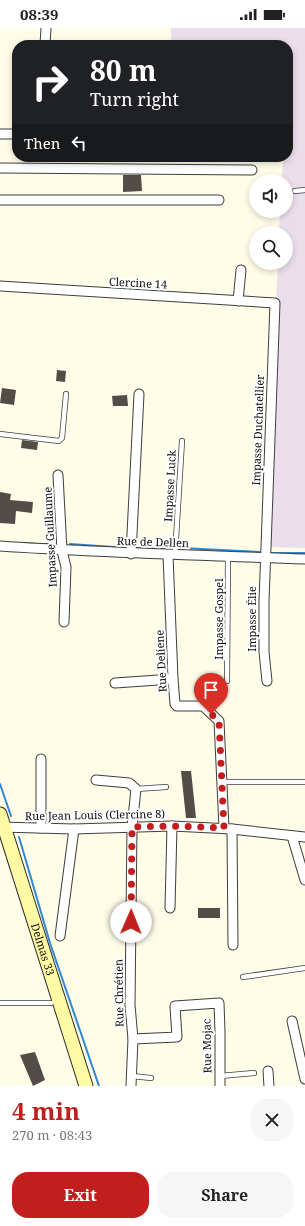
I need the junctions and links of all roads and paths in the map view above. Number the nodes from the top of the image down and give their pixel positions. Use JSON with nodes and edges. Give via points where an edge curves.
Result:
{"nodes":[{"id":1,"x":46,"y":28,"type":"edge"},
{"id":2,"x":45,"y":40,"type":"edge"},
{"id":3,"x":0,"y":134,"type":"edge"},
{"id":4,"x":12,"y":134,"type":"edge"},
{"id":5,"x":0,"y":168,"type":"edge"},
{"id":6,"x":252,"y":170,"type":"dead end"},
{"id":7,"x":305,"y":190,"type":"edge"},
{"id":8,"x":295,"y":191,"type":"dead end"},
{"id":9,"x":0,"y":200,"type":"edge"},
{"id":10,"x":219,"y":200,"type":"dead end"},
{"id":11,"x":242,"y":270,"type":"dead end"},
{"id":12,"x":0,"y":286,"type":"edge"},
{"id":13,"x":238,"y":301,"type":"junction"},
{"id":14,"x":275,"y":303,"type":"joint"},
{"id":15,"x":66,"y":394,"type":"dead end"},
{"id":16,"x":139,"y":394,"type":"dead end"},
{"id":17,"x":0,"y":434,"type":"edge"},
{"id":18,"x":182,"y":441,"type":"dead end"},
{"id":19,"x":58,"y":475,"type":"dead end"},
{"id":20,"x":0,"y":546,"type":"edge"},
{"id":21,"x":62,"y":551,"type":"junction"},
{"id":22,"x":131,"y":554,"type":"junction"},
{"id":23,"x":171,"y":555,"type":"junction"},
{"id":24,"x":228,"y":556,"type":"junction"},
{"id":25,"x":265,"y":557,"type":"junction"},
{"id":26,"x":305,"y":559,"type":"edge"},
{"id":27,"x":64,"y":622,"type":"dead end"},
{"id":28,"x":173,"y":679,"type":"junction"},
{"id":29,"x":227,"y":681,"type":"dead end"},
{"id":30,"x":267,"y":681,"type":"dead end"},
{"id":31,"x":116,"y":683,"type":"dead end"},
{"id":32,"x":41,"y":759,"type":"dead end"},
{"id":33,"x":96,"y":780,"type":"dead end"},
{"id":34,"x":221,"y":782,"type":"junction"},
{"id":35,"x":305,"y":782,"type":"edge"},
{"id":36,"x":166,"y":787,"type":"dead end"},
{"id":37,"x":136,"y":788,"type":"junction"},
{"id":38,"x":0,"y":814,"type":"edge"},
{"id":39,"x":172,"y":826,"type":"junction"},
{"id":40,"x":132,"y":827,"type":"junction"},
{"id":41,"x":40,"y":828,"type":"junction"},
{"id":42,"x":74,"y":829,"type":"junction"},
{"id":43,"x":228,"y":829,"type":"junction"},
{"id":44,"x":2,"y":831,"type":"edge"},
{"id":45,"x":292,"y":836,"type":"junction"},
{"id":46,"x":305,"y":837,"type":"edge"},
{"id":47,"x":305,"y":880,"type":"edge"},
{"id":48,"x":170,"y":908,"type":"dead end"},
{"id":49,"x":60,"y":936,"type":"dead end"},
{"id":50,"x":233,"y":945,"type":"dead end"},
{"id":51,"x":305,"y":968,"type":"edge"},
{"id":52,"x":243,"y":977,"type":"dead end"},
{"id":53,"x":0,"y":1003,"type":"edge"},
{"id":54,"x":51,"y":1003,"type":"junction"},
{"id":55,"x":292,"y":1021,"type":"dead end"},
{"id":56,"x":133,"y":1039,"type":"junction"},
{"id":57,"x":268,"y":1071,"type":"dead end"},
{"id":58,"x":254,"y":1073,"type":"dead end"},
{"id":59,"x":132,"y":1076,"type":"junction"},
{"id":60,"x":220,"y":1076,"type":"junction"},
{"id":61,"x":151,"y":1078,"type":"dead end"},
{"id":62,"x":305,"y":1079,"type":"edge"},
{"id":63,"x":78,"y":1086,"type":"edge"},
{"id":64,"x":86,"y":1086,"type":"edge"},
{"id":65,"x":132,"y":1086,"type":"edge"},
{"id":66,"x":220,"y":1086,"type":"edge"},
{"id":67,"x":269,"y":1086,"type":"edge"}],
"edges":[{"from":1,"to":2,"type":"street"},
{"from":3,"to":4,"type":"street"},
{"from":5,"to":6,"type":"street"},
{"from":7,"to":8,"type":"lane"},
{"from":9,"to":10,"type":"street"},
{"from":11,"to":13,"type":"street"},
{"from":12,"to":13,"type":"street","name":"Clercine 14"},
{"from":13,"to":14,"type":"street","name":"Clercine 14"},
{"from":14,"to":25,"type":"street","name":"Impasse Duchatellier"},
{"from":15,"to":17,"type":"lane","via":[[62,438],[59,441]]},
{"from":16,"to":22,"type":"street"},
{"from":18,"to":23,"type":"lane","name":"Impasse Luck"},
{"from":19,"to":21,"type":"street","name":"Impasse Guillaume"},
{"from":20,"to":21,"type":"street","name":"Rue de Dellen"},
{"from":21,"to":22,"type":"street","name":"Rue de Dellen"},
{"from":21,"to":27,"type":"street","name":"Impasse Guillaume","via":[[66,567]]},
{"from":22,"to":23,"type":"street","name":"Rue de Dellen"},
{"from":23,"to":24,"type":"street","name":"Rue de Dellen"},
{"from":23,"to":28,"type":"street","name":"Rue Deliene"},
{"from":24,"to":25,"type":"street","name":"Rue de Dellen"},
{"from":24,"to":29,"type":"lane","name":"Impasse Gospel"},
{"from":25,"to":26,"type":"street","name":"Rue de Dellen"},
{"from":25,"to":30,"type":"street","name":"Impasse Élie","via":[[264,652]]},
{"from":28,"to":31,"type":"street"},
{"from":28,"to":34,"type":"street","name":"Rue Deliene","via":[[176,706],[203,706],[219,721]]},
{"from":32,"to":41,"type":"street"},
{"from":33,"to":37,"type":"street","via":[[129,783]]},
{"from":34,"to":35,"type":"lane"},
{"from":34,"to":43,"type":"street","name":"Rue Deliene"},
{"from":36,"to":37,"type":"lane"},
{"from":37,"to":40,"type":"street","name":"Rue Chrétien"},
{"from":38,"to":44,"type":"main road","name":"Delmas 33"},
{"from":39,"to":40,"type":"street","name":"Rue Jean Louis (Clercine 8)"},
{"from":39,"to":43,"type":"street","name":"Rue Jean Louis (Clercine 8)"},
{"from":39,"to":48,"type":"street"},
{"from":40,"to":42,"type":"street","name":"Rue Jean Louis (Clercine 8)"},
{"from":40,"to":56,"type":"street","name":"Rue Chrétien","via":[[130,1005]]},
{"from":41,"to":42,"type":"street","name":"Rue Jean Louis (Clercine 8)"},
{"from":41,"to":44,"type":"street","name":"Rue Jean Louis (Clercine 8)"},
{"from":42,"to":49,"type":"street"},
{"from":43,"to":45,"type":"street","name":"Rue Jean Louis (Clercine 8)"},
{"from":43,"to":50,"type":"street","name":"Rue Deliene"},
{"from":44,"to":54,"type":"main road","name":"Delmas 33"},
{"from":44,"to":64,"type":"main road","name":"Delmas 33"},
{"from":45,"to":46,"type":"street","name":"Rue Jean Louis (Clercine 8)"},
{"from":45,"to":47,"type":"street"},
{"from":51,"to":52,"type":"lane"},
{"from":53,"to":54,"type":"lane"},
{"from":54,"to":63,"type":"main road","name":"Delmas 33"},
{"from":55,"to":62,"type":"street"},
{"from":56,"to":59,"type":"street","name":"Rue Chrétien"},
{"from":56,"to":60,"type":"street","name":"Rue Mojac","via":[[176,1036],[175,1006],[218,1003]]},
{"from":57,"to":67,"type":"street"},
{"from":58,"to":60,"type":"lane"},
{"from":59,"to":61,"type":"lane"},
{"from":59,"to":65,"type":"street","name":"Rue Chrétien"},
{"from":60,"to":66,"type":"street","name":"Rue Mojac"}]}
